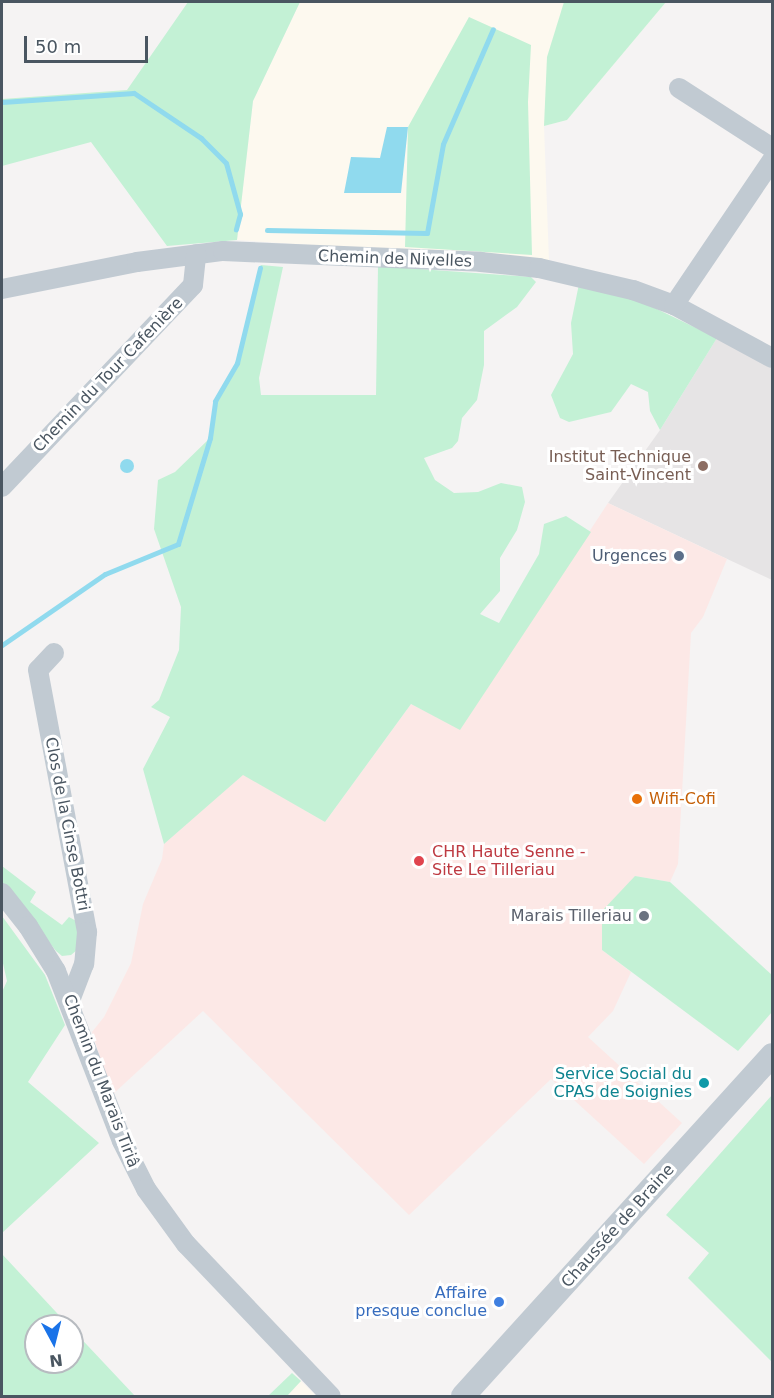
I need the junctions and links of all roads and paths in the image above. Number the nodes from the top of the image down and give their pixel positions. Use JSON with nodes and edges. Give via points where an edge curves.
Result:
{"nodes":[{"id":1,"x":679,"y":88,"type":"dead end"},
{"id":2,"x":772,"y":148,"type":"edge"},
{"id":3,"x":772,"y":160,"type":"edge"},
{"id":4,"x":196,"y":254,"type":"junction"},
{"id":5,"x":2,"y":289,"type":"edge"},
{"id":6,"x":674,"y":305,"type":"junction"},
{"id":7,"x":772,"y":358,"type":"edge"},
{"id":8,"x":2,"y":487,"type":"edge"},
{"id":9,"x":54,"y":653,"type":"dead end"},
{"id":10,"x":2,"y":893,"type":"edge"},
{"id":11,"x":70,"y":999,"type":"junction"},
{"id":12,"x":772,"y":1055,"type":"edge"},
{"id":13,"x":331,"y":1396,"type":"edge"},
{"id":14,"x":463,"y":1396,"type":"edge"}],
"edges":[{"from":1,"to":2,"type":"street"},
{"from":3,"to":6,"type":"street"},
{"from":4,"to":5,"type":"street","name":"Chemin de Nivelles"},
{"from":4,"to":6,"type":"street","name":"Chemin de Nivelles","via":[[254,252],[539,268],[633,290]]},
{"from":4,"to":8,"type":"street","name":"Chemin du Tour Cafenière","via":[[193,285]]},
{"from":6,"to":7,"type":"street","name":"Chemin de Nivelles"},
{"from":9,"to":11,"type":"street","name":"Clos de la Cinse Bottri","via":[[38,670],[87,932],[84,964]]},
{"from":10,"to":11,"type":"street","name":"Chemin du Marais Tiriâ","via":[[40,943]]},
{"from":11,"to":13,"type":"street","name":"Chemin du Marais Tiriâ","via":[[122,1141],[146,1189],[186,1244]]},
{"from":12,"to":14,"type":"street","name":"Chaussée de Braine"}]}
